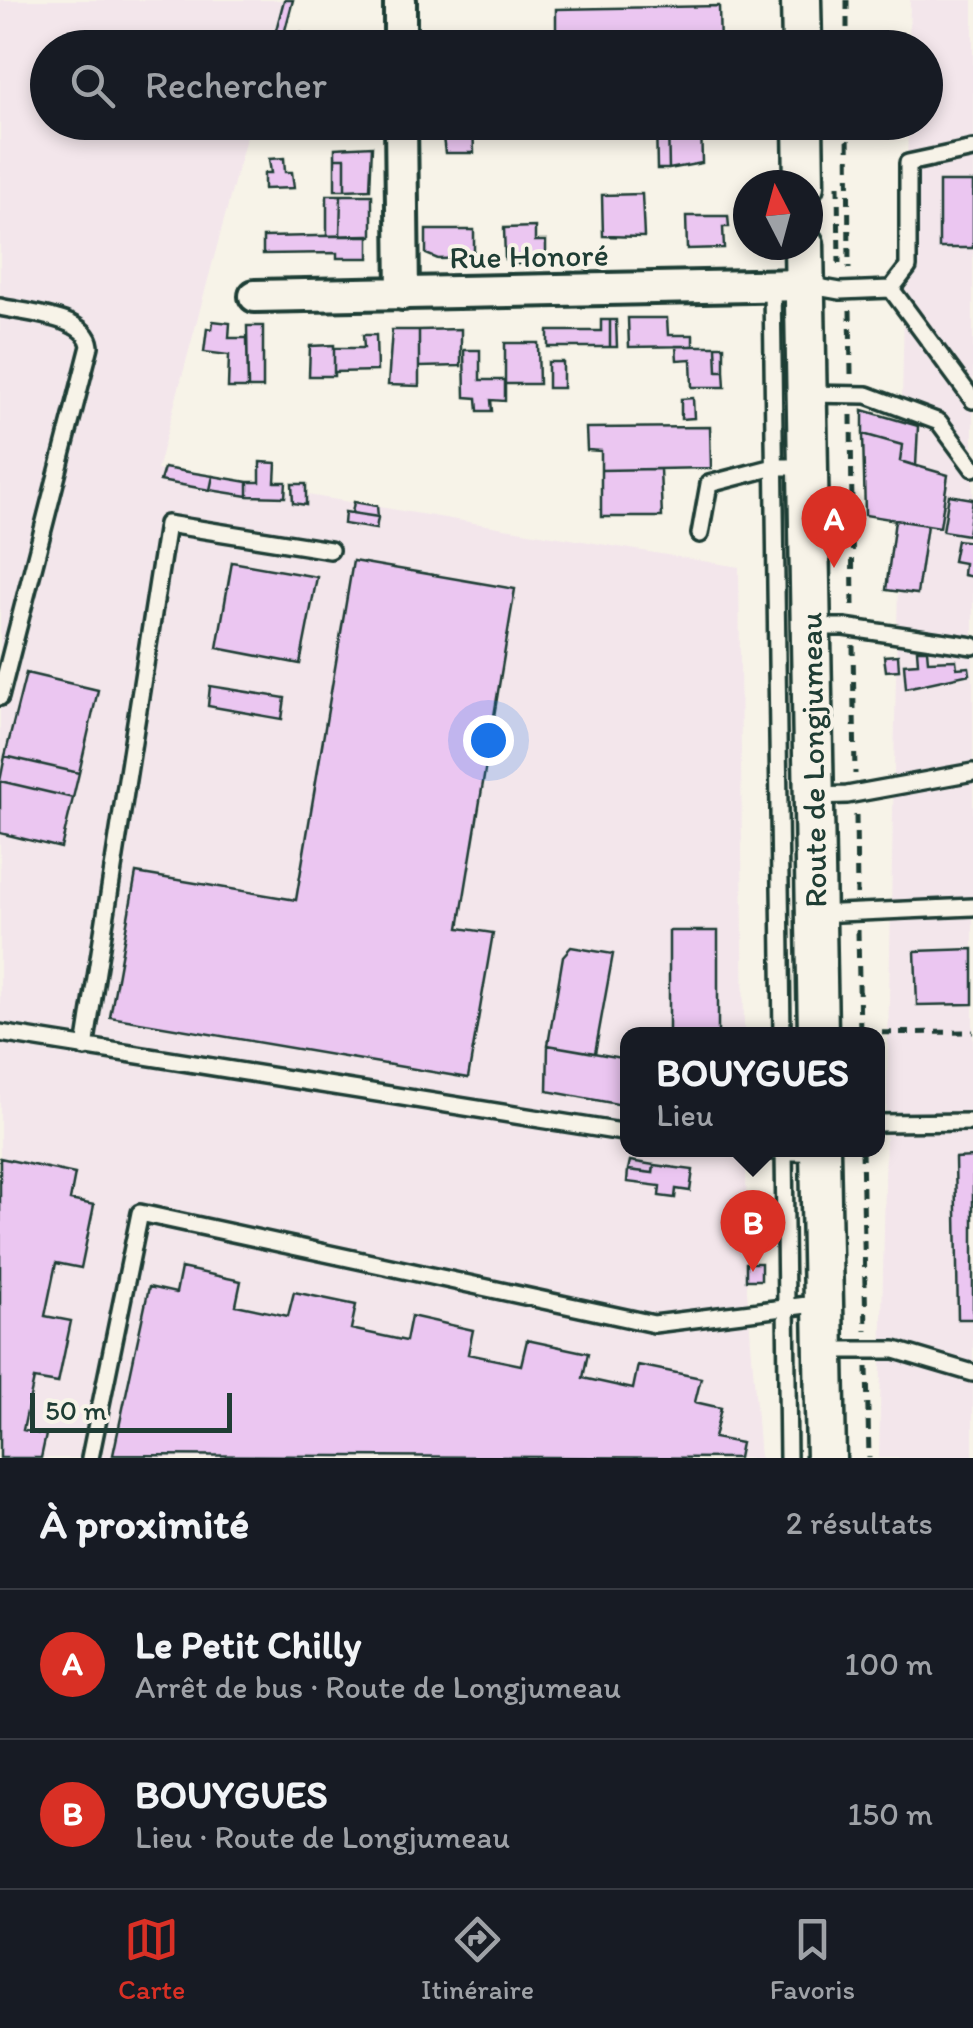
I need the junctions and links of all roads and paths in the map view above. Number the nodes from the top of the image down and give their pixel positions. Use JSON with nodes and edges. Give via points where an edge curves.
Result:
{"nodes":[{"id":1,"x":400,"y":0,"type":"edge"},
{"id":2,"x":801,"y":0,"type":"edge"},
{"id":3,"x":847,"y":0,"type":"edge"},
{"id":4,"x":400,"y":30,"type":"edge"},
{"id":5,"x":802,"y":30,"type":"edge"},
{"id":6,"x":847,"y":30,"type":"edge"},
{"id":7,"x":401,"y":140,"type":"edge"},
{"id":8,"x":803,"y":140,"type":"edge"},
{"id":9,"x":848,"y":140,"type":"edge"},
{"id":10,"x":973,"y":148,"type":"edge"},
{"id":11,"x":804,"y":170,"type":"edge"},
{"id":12,"x":798,"y":260,"type":"edge"},
{"id":13,"x":788,"y":286,"type":"junction"},
{"id":14,"x":891,"y":289,"type":"junction"},
{"id":15,"x":849,"y":290,"type":"junction"},
{"id":16,"x":402,"y":294,"type":"junction"},
{"id":17,"x":255,"y":296,"type":"dead end"},
{"id":18,"x":0,"y":308,"type":"edge"},
{"id":19,"x":807,"y":394,"type":"junction"},
{"id":20,"x":851,"y":396,"type":"junction"},
{"id":21,"x":973,"y":400,"type":"edge"},
{"id":22,"x":791,"y":467,"type":"junction"},
{"id":23,"x":973,"y":468,"type":"edge"},
{"id":24,"x":700,"y":534,"type":"dead end"},
{"id":25,"x":330,"y":550,"type":"dead end"},
{"id":26,"x":810,"y":627,"type":"junction"},
{"id":27,"x":853,"y":629,"type":"junction"},
{"id":28,"x":973,"y":646,"type":"edge"},
{"id":29,"x":0,"y":696,"type":"edge"},
{"id":30,"x":973,"y":772,"type":"edge"},
{"id":31,"x":856,"y":794,"type":"junction"},
{"id":32,"x":812,"y":796,"type":"junction"},
{"id":33,"x":973,"y":908,"type":"edge"},
{"id":34,"x":858,"y":912,"type":"junction"},
{"id":35,"x":816,"y":914,"type":"junction"},
{"id":36,"x":806,"y":1027,"type":"edge"},
{"id":37,"x":807,"y":1027,"type":"edge"},
{"id":38,"x":860,"y":1027,"type":"edge"},
{"id":39,"x":973,"y":1032,"type":"edge"},
{"id":40,"x":0,"y":1033,"type":"edge"},
{"id":41,"x":885,"y":1034,"type":"edge"},
{"id":42,"x":86,"y":1048,"type":"junction"},
{"id":43,"x":973,"y":1122,"type":"edge"},
{"id":44,"x":885,"y":1123,"type":"edge"},
{"id":45,"x":620,"y":1132,"type":"edge"},
{"id":46,"x":801,"y":1157,"type":"edge"},
{"id":47,"x":803,"y":1157,"type":"edge"},
{"id":48,"x":862,"y":1157,"type":"edge"},
{"id":49,"x":823,"y":1303,"type":"junction"},
{"id":50,"x":786,"y":1308,"type":"junction"},
{"id":51,"x":824,"y":1350,"type":"junction"},
{"id":52,"x":867,"y":1350,"type":"junction"},
{"id":53,"x":973,"y":1373,"type":"edge"},
{"id":54,"x":90,"y":1458,"type":"edge"},
{"id":55,"x":788,"y":1458,"type":"edge"},
{"id":56,"x":826,"y":1458,"type":"edge"},
{"id":57,"x":869,"y":1458,"type":"edge"}],
"edges":[{"from":1,"to":4,"type":"street"},
{"from":2,"to":5,"type":"street"},
{"from":3,"to":6,"type":"path"},
{"from":7,"to":16,"type":"street"},
{"from":8,"to":11,"type":"street"},
{"from":9,"to":15,"type":"path"},
{"from":10,"to":14,"type":"lane","via":[[908,163],[908,266]]},
{"from":12,"to":13,"type":"street","name":"Route de Longjumeau"},
{"from":13,"to":15,"type":"lane"},
{"from":13,"to":16,"type":"street","name":"Rue Honoré"},
{"from":13,"to":19,"type":"street","name":"Route de Longjumeau"},
{"from":13,"to":22,"type":"lane"},
{"from":14,"to":15,"type":"lane"},
{"from":14,"to":21,"type":"lane"},
{"from":15,"to":20,"type":"path"},
{"from":16,"to":17,"type":"street","name":"Rue Honoré"},
{"from":18,"to":29,"type":"lane","via":[[78,326],[90,346]]},
{"from":19,"to":20,"type":"lane"},
{"from":19,"to":22,"type":"street","name":"Route de Longjumeau"},
{"from":20,"to":23,"type":"lane","via":[[939,422]]},
{"from":20,"to":27,"type":"path"},
{"from":22,"to":24,"type":"lane","via":[[709,484]]},
{"from":22,"to":26,"type":"street","name":"Route de Longjumeau"},
{"from":22,"to":36,"type":"lane"},
{"from":25,"to":42,"type":"lane","via":[[167,524]]},
{"from":26,"to":27,"type":"lane"},
{"from":26,"to":32,"type":"street","name":"Route de Longjumeau"},
{"from":27,"to":28,"type":"lane"},
{"from":27,"to":31,"type":"path"},
{"from":30,"to":31,"type":"lane"},
{"from":31,"to":32,"type":"lane"},
{"from":31,"to":34,"type":"path"},
{"from":32,"to":35,"type":"street","name":"Route de Longjumeau"},
{"from":33,"to":34,"type":"lane"},
{"from":34,"to":35,"type":"lane"},
{"from":34,"to":38,"type":"path"},
{"from":35,"to":37,"type":"street","name":"Route de Longjumeau"},
{"from":39,"to":41,"type":"path"},
{"from":40,"to":42,"type":"lane"},
{"from":42,"to":45,"type":"lane"},
{"from":43,"to":44,"type":"lane"},
{"from":46,"to":50,"type":"lane"},
{"from":47,"to":49,"type":"street"},
{"from":48,"to":52,"type":"path"},
{"from":49,"to":50,"type":"lane"},
{"from":49,"to":51,"type":"street"},
{"from":50,"to":54,"type":"lane","via":[[654,1324],[140,1213]]},
{"from":50,"to":55,"type":"lane"},
{"from":51,"to":52,"type":"lane"},
{"from":51,"to":56,"type":"street"},
{"from":52,"to":53,"type":"lane","via":[[895,1350]]},
{"from":52,"to":57,"type":"path"}]}
